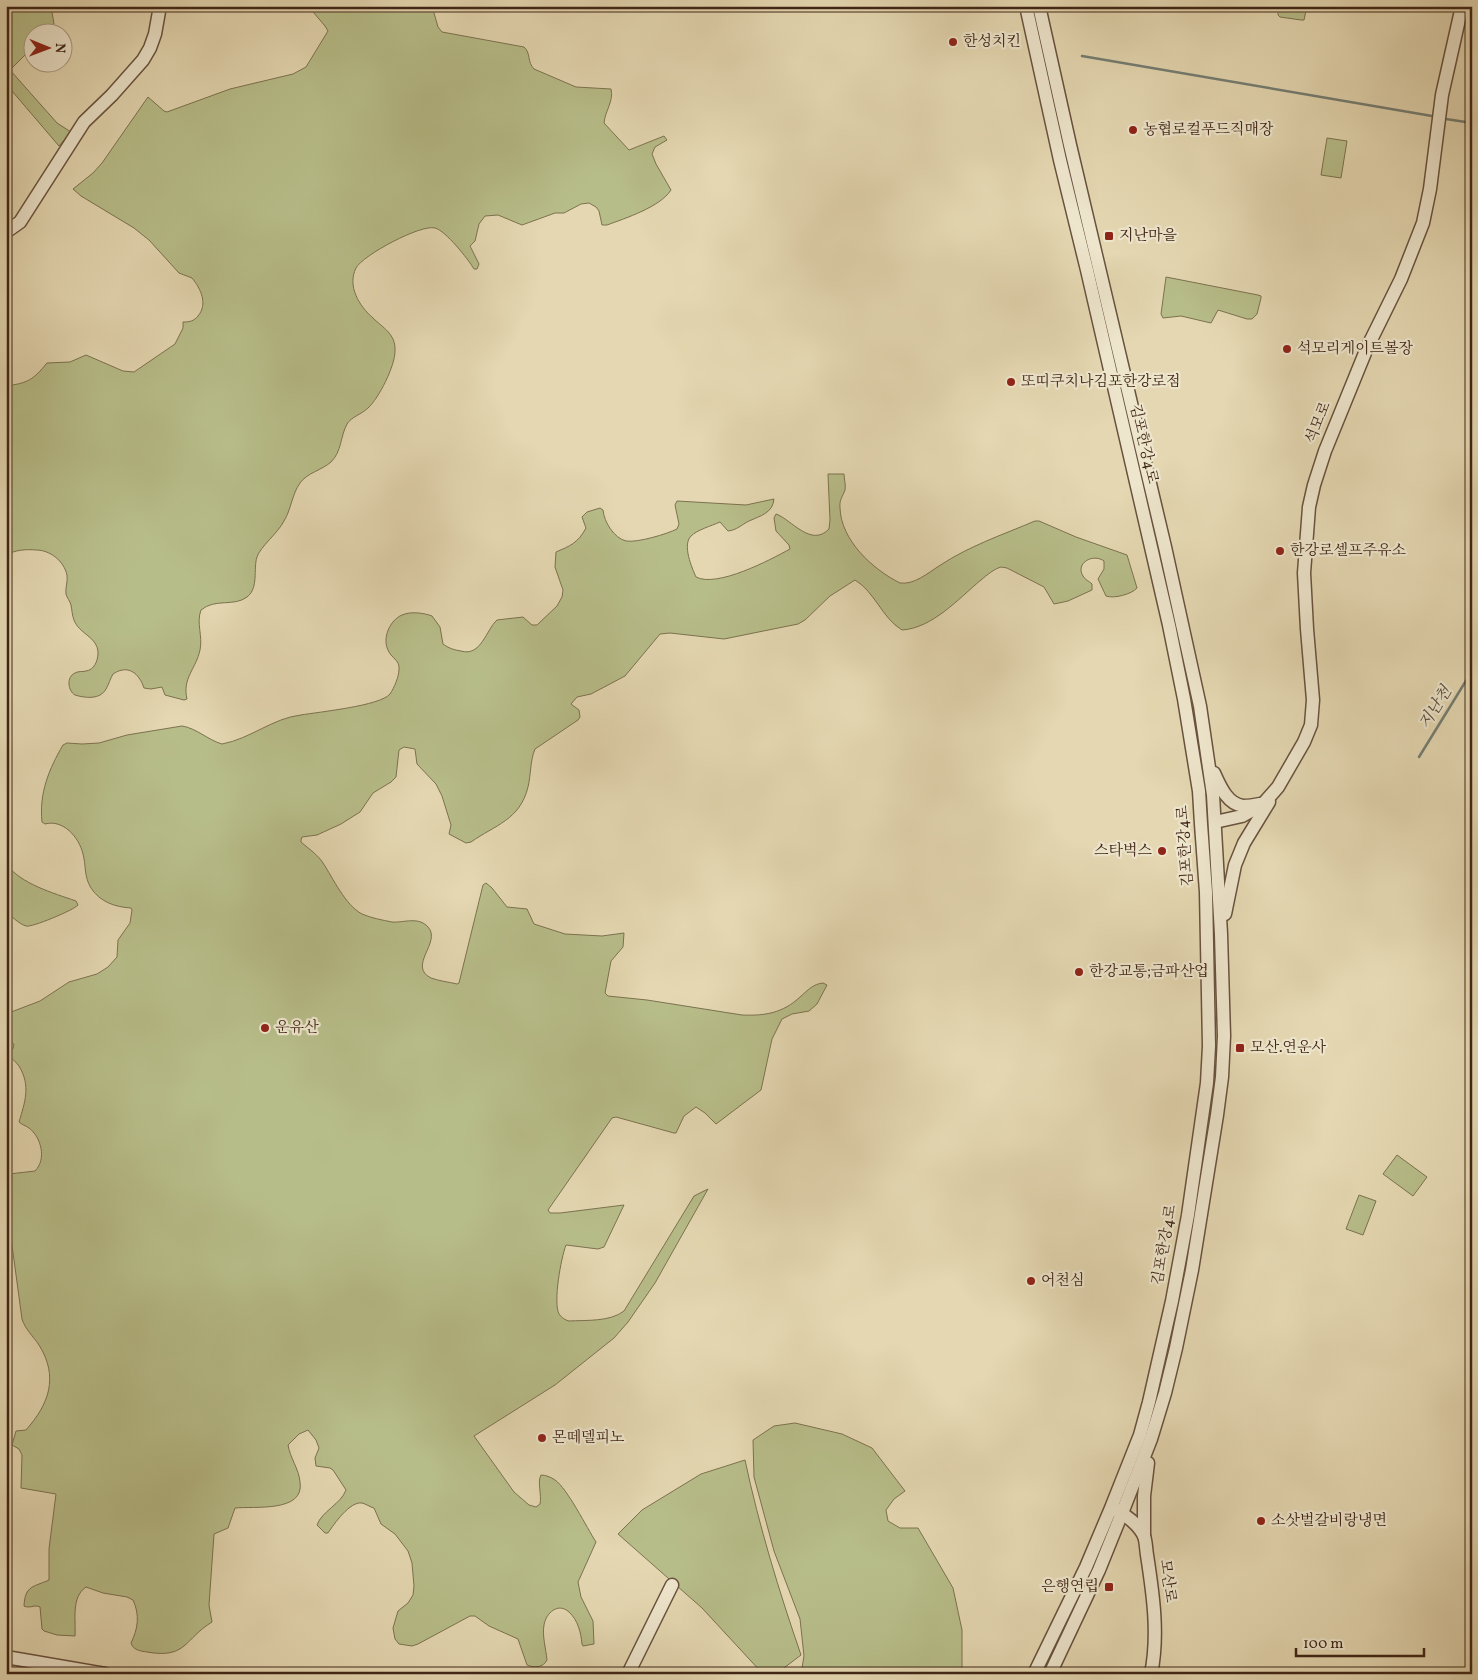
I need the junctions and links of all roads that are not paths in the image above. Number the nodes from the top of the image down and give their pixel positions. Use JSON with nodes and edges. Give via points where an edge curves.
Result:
{"nodes":[{"id":1,"x":160,"y":6,"type":"edge"},
{"id":2,"x":1026,"y":6,"type":"edge"},
{"id":3,"x":1039,"y":6,"type":"edge"},
{"id":4,"x":1462,"y":6,"type":"edge"},
{"id":5,"x":6,"y":232,"type":"edge"},
{"id":6,"x":1209,"y":762,"type":"junction"},
{"id":7,"x":1278,"y":787,"type":"junction"},
{"id":8,"x":1262,"y":804,"type":"junction"},
{"id":9,"x":1215,"y":822,"type":"junction"},
{"id":10,"x":1222,"y":934,"type":"junction"},
{"id":11,"x":1151,"y":1439,"type":"junction"},
{"id":12,"x":1117,"y":1511,"type":"junction"},
{"id":13,"x":1144,"y":1536,"type":"junction"},
{"id":14,"x":672,"y":1585,"type":"dead end"},
{"id":15,"x":6,"y":1657,"type":"edge"},
{"id":16,"x":6,"y":1671,"type":"edge"},
{"id":17,"x":22,"y":1674,"type":"edge"},
{"id":18,"x":105,"y":1674,"type":"edge"},
{"id":19,"x":628,"y":1674,"type":"edge"},
{"id":20,"x":1034,"y":1674,"type":"edge"},
{"id":21,"x":1050,"y":1674,"type":"edge"},
{"id":22,"x":1151,"y":1674,"type":"edge"}],
"edges":[{"from":1,"to":5,"type":"street","via":[[155,34],[143,60],[84,122],[20,222]]},
{"from":2,"to":12,"type":"street","name":"김포한강4로","via":[[1169,625],[1199,791],[1206,892],[1207,1083],[1172,1301],[1149,1402]]},
{"from":3,"to":6,"type":"street","name":"김포한강4로","via":[[1190,656]]},
{"from":4,"to":7,"type":"street","name":"석모로","via":[[1442,95],[1423,223],[1364,356],[1314,485],[1306,528],[1304,573],[1313,711],[1304,742]]},
{"from":6,"to":8,"type":"street","via":[[1222,790],[1235,803],[1244,806]]},
{"from":6,"to":9,"type":"street","name":"김포한강4로"},
{"from":7,"to":8,"type":"street","name":"석모로"},
{"from":7,"to":10,"type":"street","via":[[1244,843],[1235,865]]},
{"from":8,"to":9,"type":"street","name":"석모로","via":[[1242,816]]},
{"from":9,"to":10,"type":"street","name":"김포한강4로"},
{"from":10,"to":11,"type":"street","name":"김포한강4로","via":[[1224,1036],[1217,1115],[1186,1302]]},
{"from":11,"to":12,"type":"street","name":"김포한강4로"},
{"from":11,"to":13,"type":"street","name":"모산로","via":[[1144,1496]]},
{"from":12,"to":13,"type":"street","via":[[1132,1521]]},
{"from":12,"to":20,"type":"street","name":"김포한강4로"},
{"from":12,"to":21,"type":"street","name":"김포한강4로","via":[[1099,1570]]},
{"from":13,"to":22,"type":"street","name":"모산로","via":[[1154,1615]]},
{"from":14,"to":19,"type":"street"},
{"from":15,"to":18,"type":"street"},
{"from":16,"to":17,"type":"street"}]}
